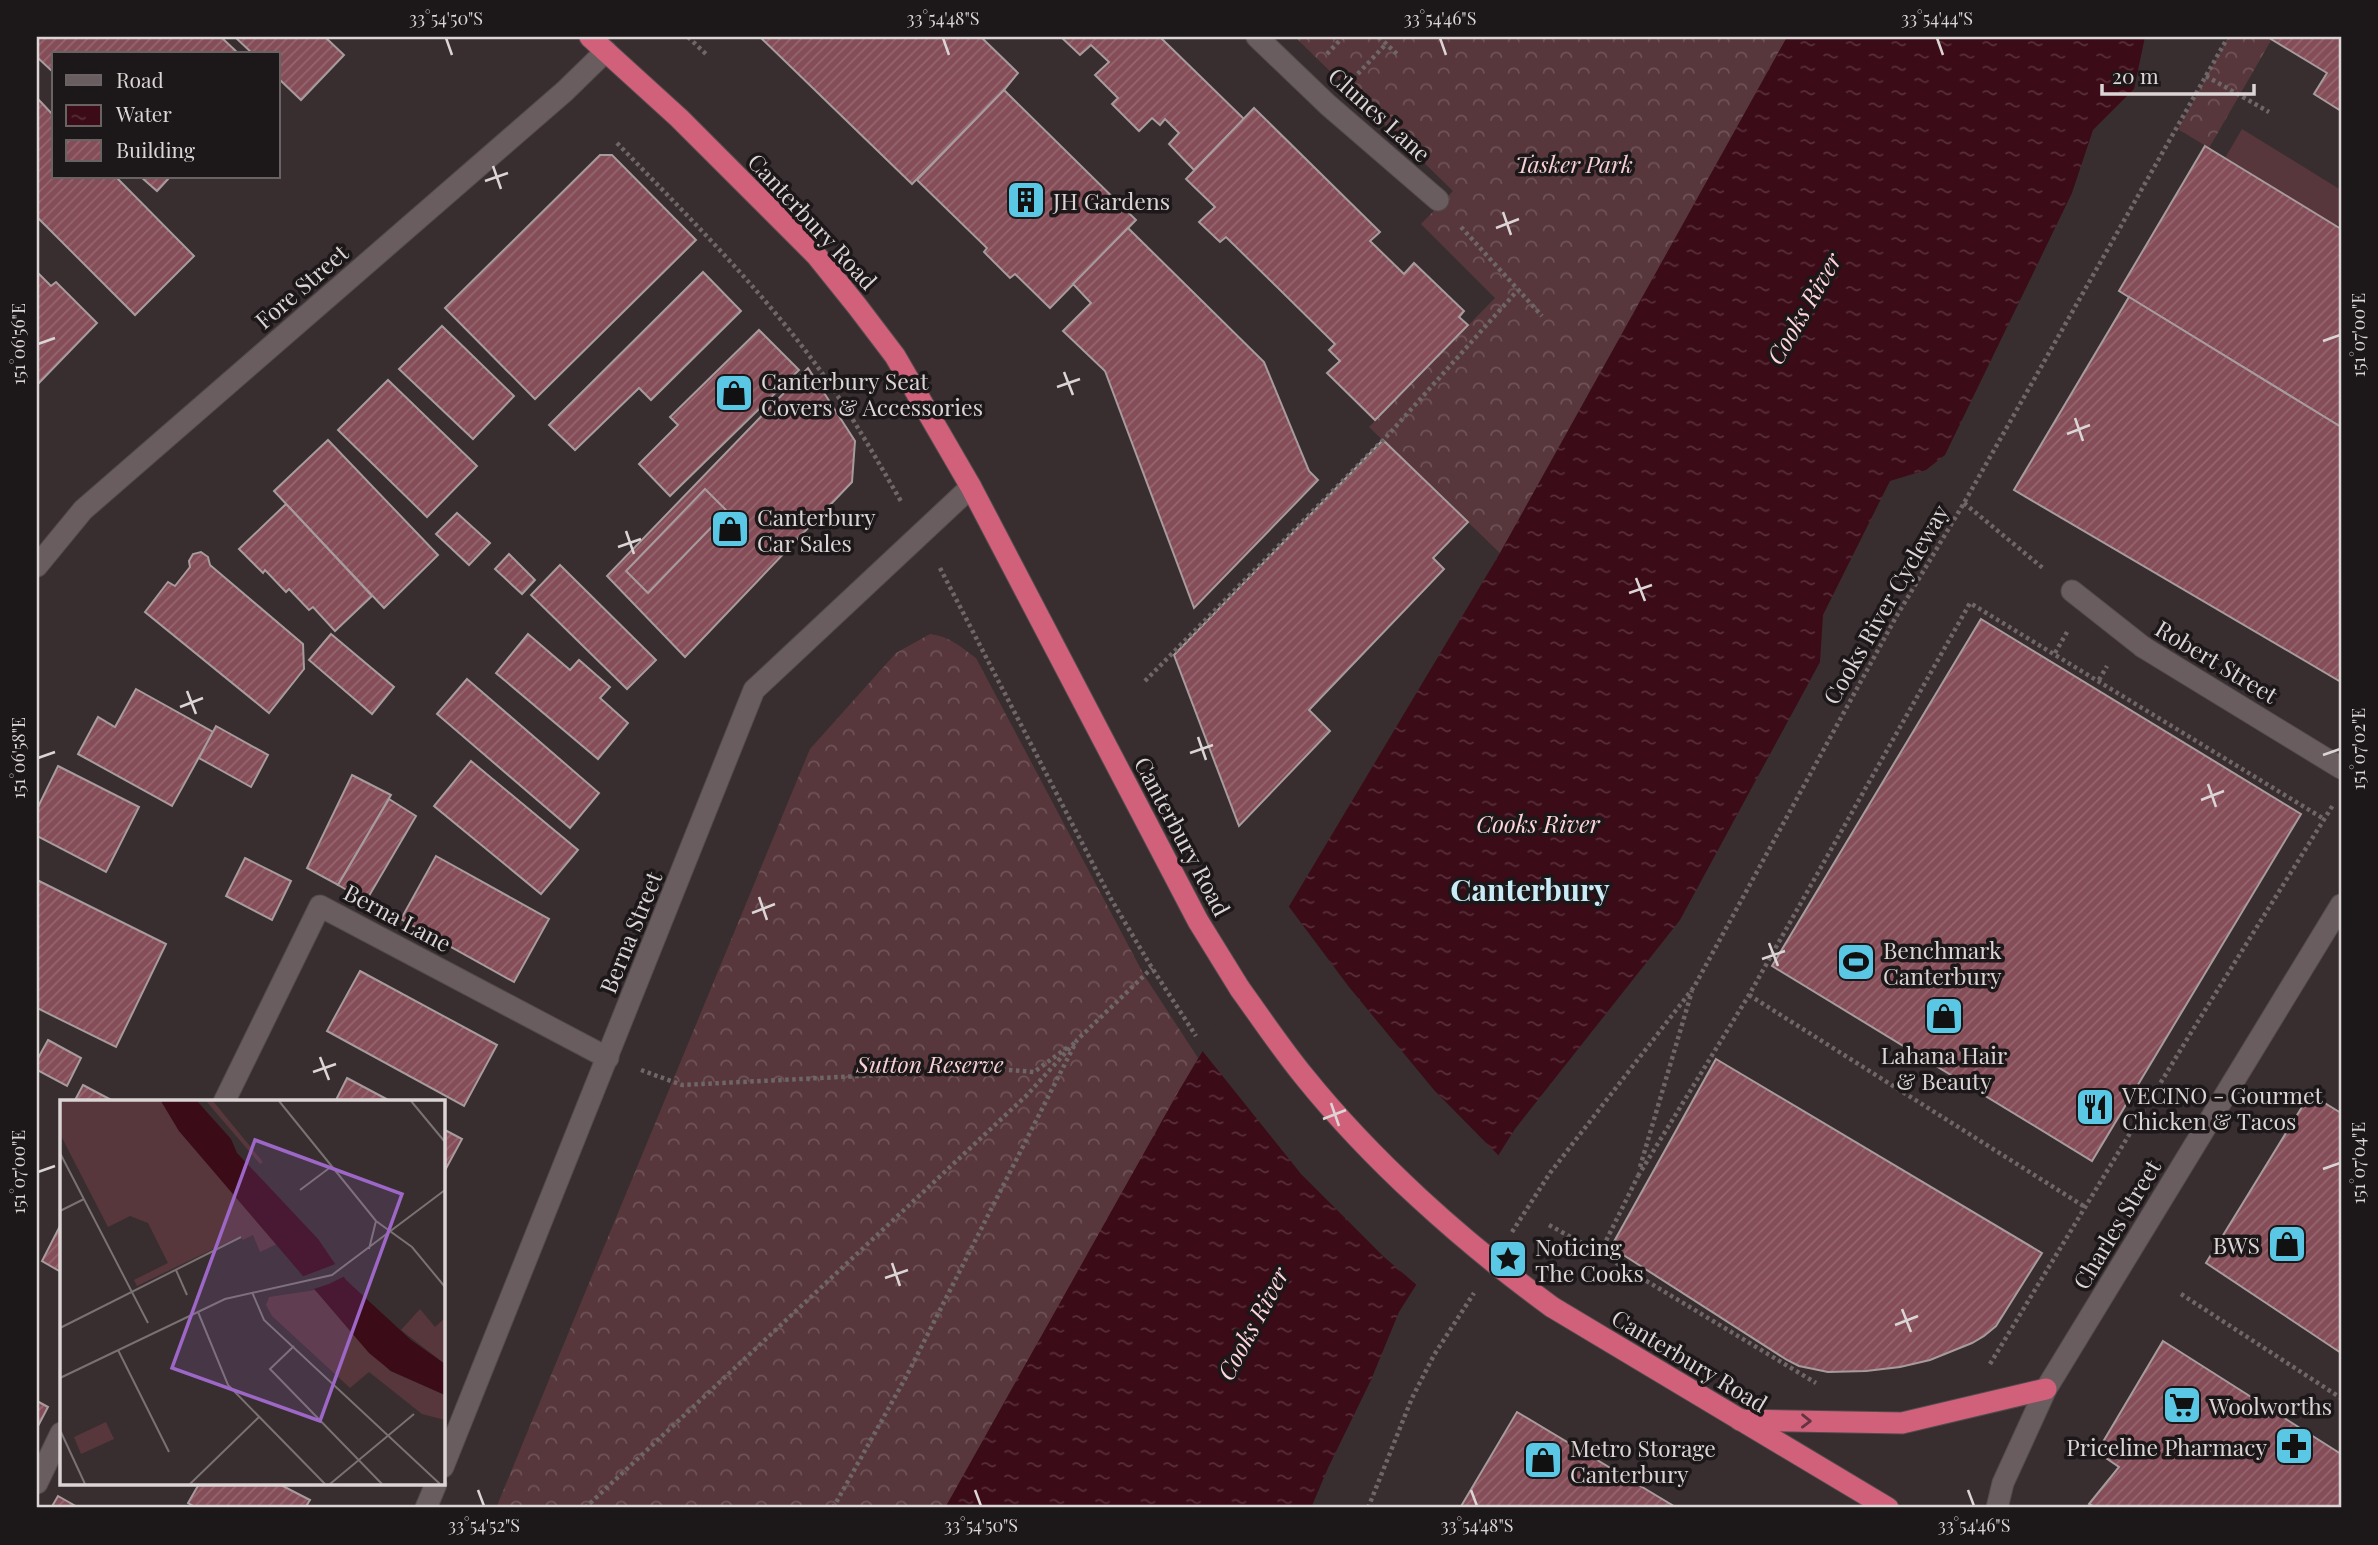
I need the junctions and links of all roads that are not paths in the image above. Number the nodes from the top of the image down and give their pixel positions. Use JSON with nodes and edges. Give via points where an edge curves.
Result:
{"nodes":[{"id":1,"x":590,"y":37,"type":"edge"},
{"id":2,"x":1257,"y":37,"type":"edge"},
{"id":3,"x":606,"y":51,"type":"junction"},
{"id":4,"x":1438,"y":200,"type":"road end"},
{"id":5,"x":971,"y":487,"type":"junction"},
{"id":6,"x":37,"y":566,"type":"edge"},
{"id":7,"x":2072,"y":591,"type":"dead end"},
{"id":8,"x":2341,"y":768,"type":"edge"},
{"id":9,"x":2341,"y":905,"type":"edge"},
{"id":10,"x":608,"y":1058,"type":"junction"},
{"id":11,"x":225,"y":1100,"type":"edge"},
{"id":12,"x":2046,"y":1389,"type":"junction"},
{"id":13,"x":1738,"y":1420,"type":"junction"},
{"id":14,"x":60,"y":1435,"type":"edge"},
{"id":15,"x":444,"y":1465,"type":"edge"},
{"id":16,"x":37,"y":1483,"type":"edge"},
{"id":17,"x":435,"y":1486,"type":"edge"},
{"id":18,"x":426,"y":1508,"type":"edge"},
{"id":19,"x":1888,"y":1508,"type":"edge"},
{"id":20,"x":1997,"y":1508,"type":"edge"}],
"edges":[{"from":1,"to":3,"type":"highway","name":"Canterbury Road"},
{"from":2,"to":4,"type":"street","name":"Clunes Lane"},
{"from":3,"to":5,"type":"highway","name":"Canterbury Road","via":[[816,255],[895,356]]},
{"from":3,"to":6,"type":"street","name":"Fore Street","via":[[83,510]]},
{"from":5,"to":10,"type":"street","name":"Berna Street","via":[[754,690]]},
{"from":5,"to":13,"type":"highway","name":"Canterbury Road","bridge":true,"via":[[1198,921],[1240,989],[1303,1075],[1349,1129],[1493,1265],[1552,1307]]},
{"from":7,"to":8,"type":"street","name":"Robert Street","via":[[2143,647]]},
{"from":9,"to":12,"type":"street","name":"Charles Street"},
{"from":10,"to":11,"type":"street","name":"Berna Lane","via":[[320,906]]},
{"from":10,"to":15,"type":"street","name":"Berna Street"},
{"from":13,"to":12,"type":"highway","one_way":true,"via":[[1902,1423]]},
{"from":12,"to":20,"type":"street","name":"Charles Street","via":[[2003,1483]]},
{"from":13,"to":19,"type":"highway","name":"Canterbury Road"},
{"from":14,"to":16,"type":"street"},
{"from":17,"to":18,"type":"street"}]}
